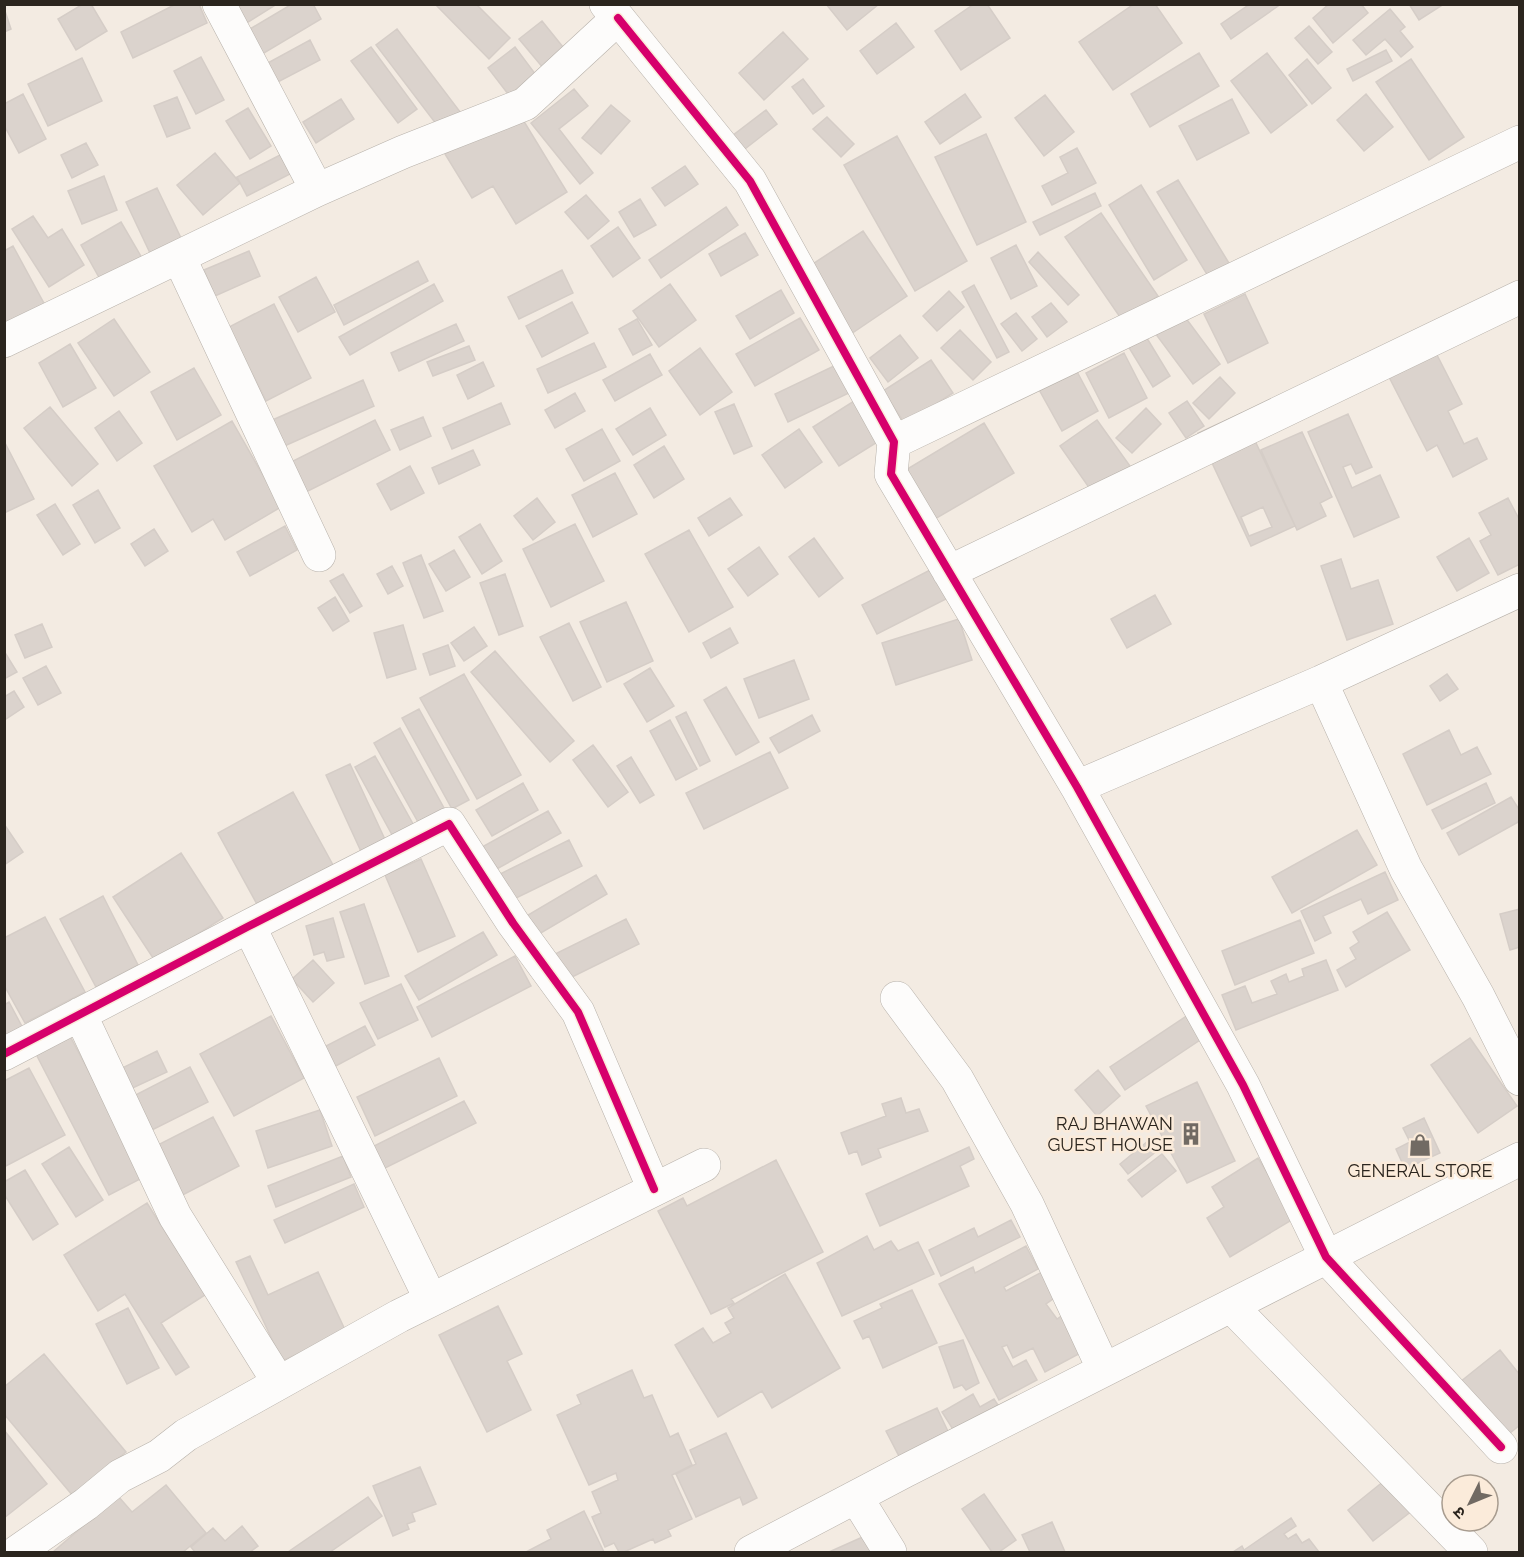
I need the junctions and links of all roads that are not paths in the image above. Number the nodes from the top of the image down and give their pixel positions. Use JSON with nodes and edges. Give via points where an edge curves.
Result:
{"nodes":[{"id":1,"x":219,"y":4,"type":"edge"},
{"id":2,"x":612,"y":11,"type":"edge"},
{"id":3,"x":1520,"y":142,"type":"edge"},
{"id":4,"x":317,"y":190,"type":"junction"},
{"id":5,"x":180,"y":257,"type":"junction"},
{"id":6,"x":1520,"y":297,"type":"edge"},
{"id":7,"x":4,"y":341,"type":"edge"},
{"id":8,"x":894,"y":442,"type":"junction"},
{"id":9,"x":319,"y":555,"type":"dead end"},
{"id":10,"x":949,"y":572,"type":"junction"},
{"id":11,"x":1520,"y":590,"type":"edge"},
{"id":12,"x":1321,"y":681,"type":"junction"},
{"id":13,"x":1077,"y":787,"type":"junction"},
{"id":14,"x":249,"y":926,"type":"junction"},
{"id":15,"x":897,"y":998,"type":"dead end"},
{"id":16,"x":80,"y":1014,"type":"junction"},
{"id":17,"x":4,"y":1054,"type":"edge"},
{"id":18,"x":1520,"y":1079,"type":"edge"},
{"id":19,"x":1520,"y":1159,"type":"edge"},
{"id":20,"x":704,"y":1165,"type":"dead end"},
{"id":21,"x":654,"y":1189,"type":"junction"},
{"id":22,"x":1326,"y":1257,"type":"junction"},
{"id":23,"x":431,"y":1300,"type":"junction"},
{"id":24,"x":1231,"y":1306,"type":"junction"},
{"id":25,"x":1104,"y":1370,"type":"junction"},
{"id":26,"x":279,"y":1383,"type":"junction"},
{"id":27,"x":1501,"y":1447,"type":"dead end"},
{"id":28,"x":856,"y":1497,"type":"junction"},
{"id":29,"x":17,"y":1552,"type":"edge"},
{"id":30,"x":751,"y":1552,"type":"edge"},
{"id":31,"x":890,"y":1552,"type":"edge"},
{"id":32,"x":1471,"y":1552,"type":"edge"}],
"edges":[{"from":1,"to":4,"type":"street"},
{"from":2,"to":4,"type":"street","via":[[525,104]]},
{"from":2,"to":8,"type":"street","via":[[750,181]]},
{"from":3,"to":8,"type":"street"},
{"from":4,"to":5,"type":"street"},
{"from":5,"to":7,"type":"street"},
{"from":5,"to":9,"type":"street"},
{"from":6,"to":10,"type":"street"},
{"from":8,"to":10,"type":"street","via":[[891,474]]},
{"from":10,"to":13,"type":"street"},
{"from":11,"to":12,"type":"street"},
{"from":12,"to":13,"type":"street"},
{"from":12,"to":18,"type":"street","via":[[1406,869]]},
{"from":13,"to":22,"type":"street","via":[[1243,1085]]},
{"from":14,"to":16,"type":"street"},
{"from":14,"to":21,"type":"street","via":[[449,824],[513,923],[578,1012]]},
{"from":14,"to":23,"type":"street"},
{"from":15,"to":25,"type":"street","via":[[957,1079],[1027,1203]]},
{"from":16,"to":17,"type":"street"},
{"from":16,"to":26,"type":"street","via":[[175,1216]]},
{"from":19,"to":22,"type":"street"},
{"from":20,"to":21,"type":"street"},
{"from":21,"to":23,"type":"street"},
{"from":22,"to":24,"type":"street"},
{"from":22,"to":27,"type":"street"},
{"from":23,"to":26,"type":"street"},
{"from":24,"to":25,"type":"street"},
{"from":24,"to":32,"type":"street"},
{"from":25,"to":28,"type":"street"},
{"from":26,"to":29,"type":"street","via":[[120,1476]]},
{"from":28,"to":30,"type":"street"},
{"from":28,"to":31,"type":"street"}]}
